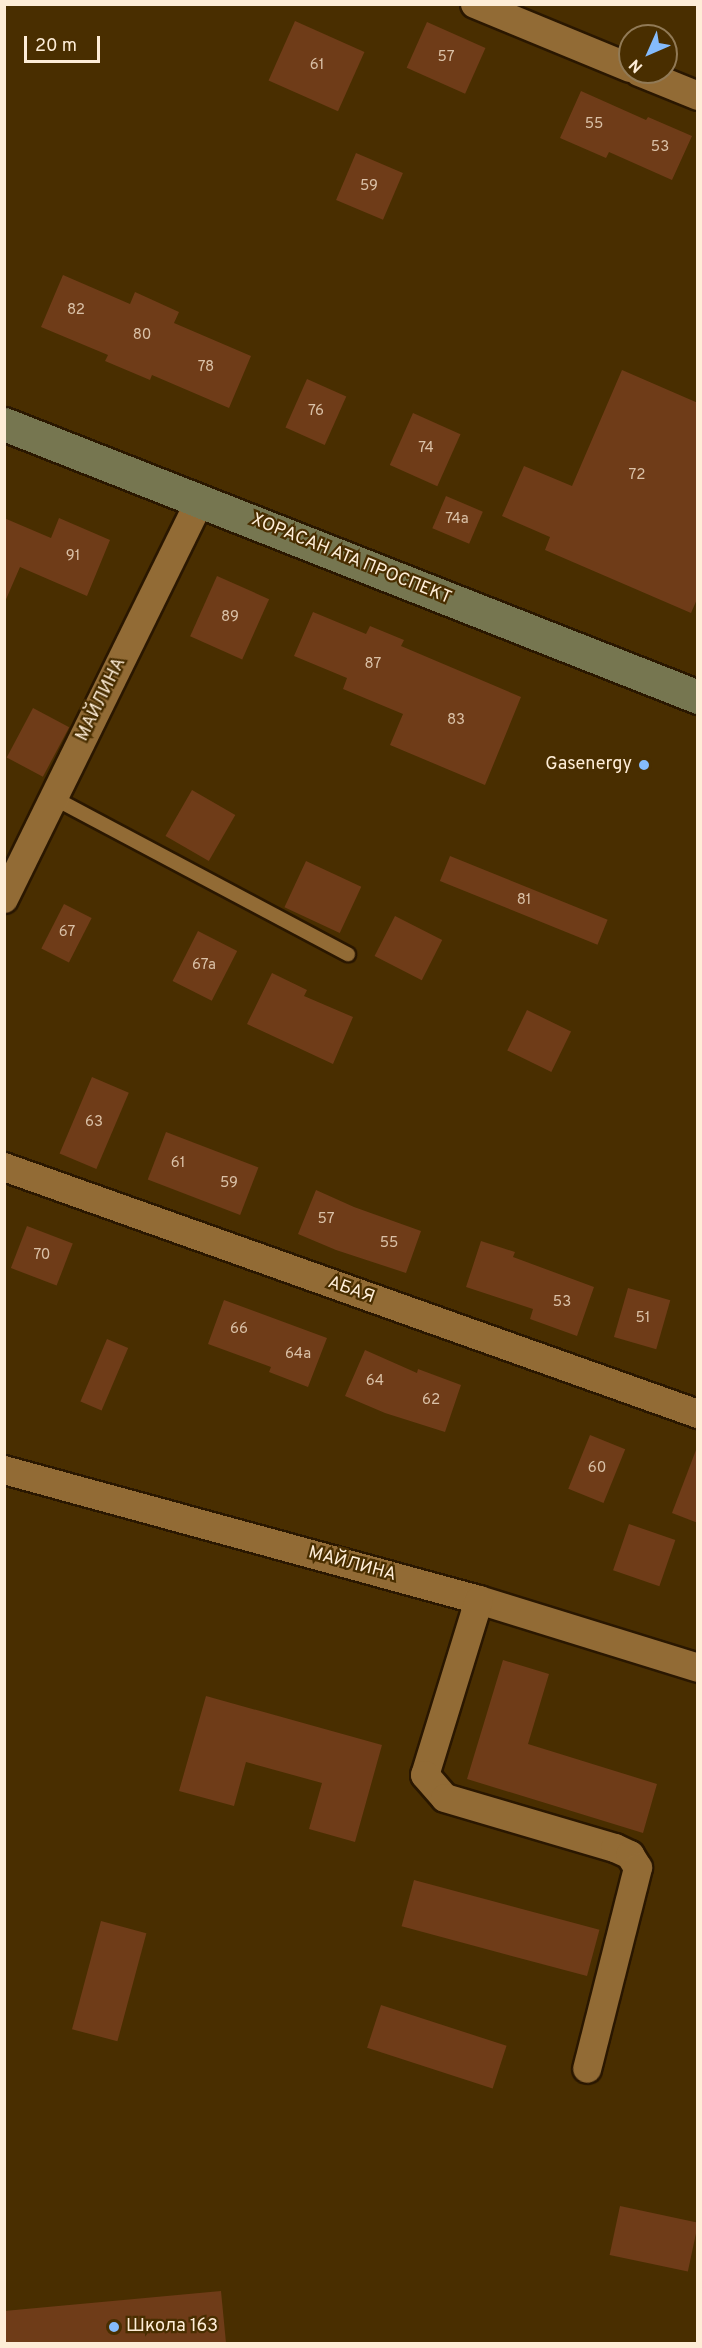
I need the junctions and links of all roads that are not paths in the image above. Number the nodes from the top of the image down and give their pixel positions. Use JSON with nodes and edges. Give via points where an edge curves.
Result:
{"nodes":[{"id":1,"x":475,"y":4,"type":"edge"},
{"id":2,"x":618,"y":63,"type":"edge"},
{"id":3,"x":668,"y":84,"type":"edge"},
{"id":4,"x":698,"y":96,"type":"edge"},
{"id":5,"x":4,"y":423,"type":"edge"},
{"id":6,"x":200,"y":501,"type":"junction"},
{"id":7,"x":698,"y":697,"type":"edge"},
{"id":8,"x":54,"y":798,"type":"junction"},
{"id":9,"x":4,"y":899,"type":"edge"},
{"id":10,"x":348,"y":954,"type":"dead end"},
{"id":11,"x":4,"y":1167,"type":"edge"},
{"id":12,"x":698,"y":1414,"type":"edge"},
{"id":13,"x":4,"y":1470,"type":"edge"},
{"id":14,"x":479,"y":1600,"type":"junction"},
{"id":15,"x":698,"y":1668,"type":"edge"},
{"id":16,"x":587,"y":2068,"type":"dead end"}],
"edges":[{"from":1,"to":2,"type":"street"},
{"from":3,"to":4,"type":"street"},
{"from":5,"to":6,"type":"main road","name":"ХОРАСАН АТА ПРОСПЕКТ"},
{"from":6,"to":7,"type":"main road","name":"ХОРАСАН АТА ПРОСПЕКТ"},
{"from":6,"to":8,"type":"street","name":"МАЙЛИНА"},
{"from":8,"to":9,"type":"street","name":"МАЙЛИНА"},
{"from":8,"to":10,"type":"lane"},
{"from":11,"to":12,"type":"street","name":"АБАЯ"},
{"from":13,"to":14,"type":"street","name":"МАЙЛИНА"},
{"from":14,"to":15,"type":"street","name":"МАЙЛИНА"},
{"from":14,"to":16,"type":"street","via":[[425,1775],[444,1798],[615,1848],[630,1855],[638,1868]]}]}
